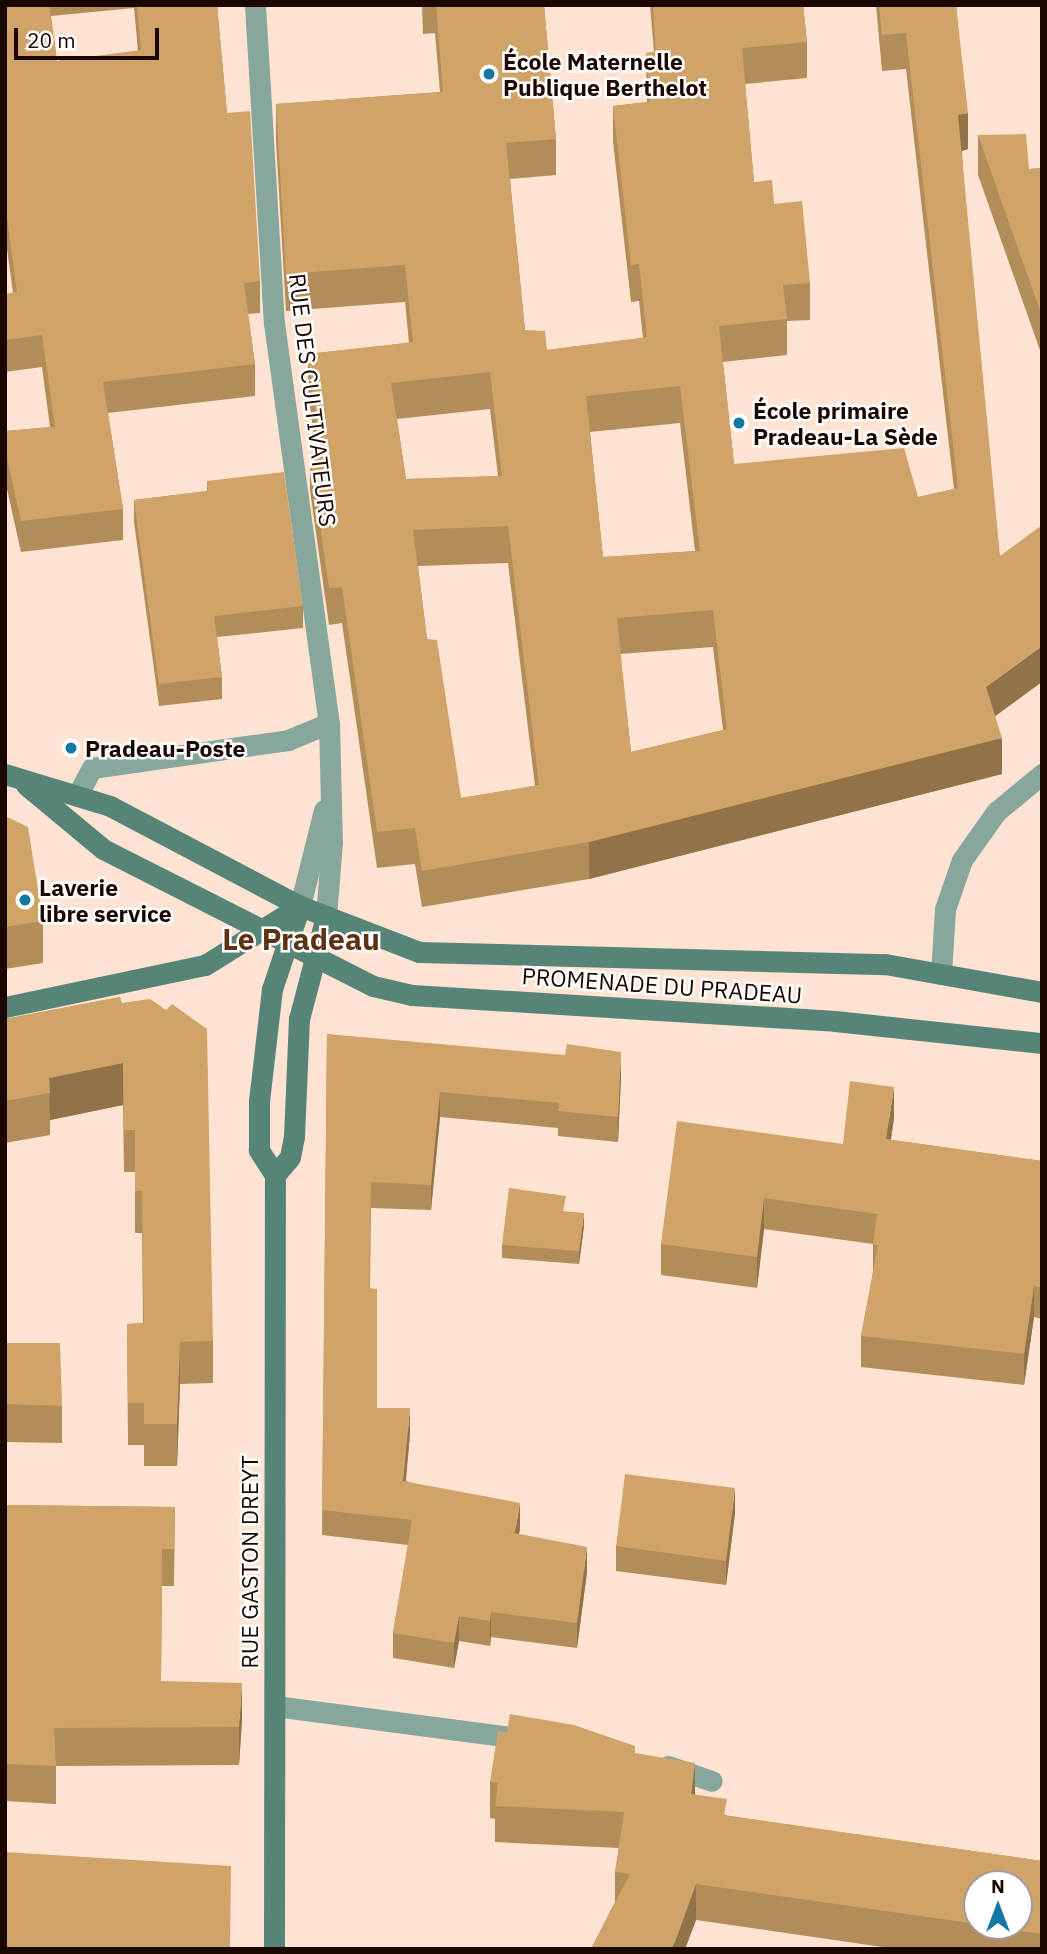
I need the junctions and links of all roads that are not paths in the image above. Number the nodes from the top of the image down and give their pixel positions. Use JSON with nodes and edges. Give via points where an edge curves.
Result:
{"nodes":[{"id":1,"x":255,"y":5,"type":"edge"},
{"id":2,"x":329,"y":723,"type":"junction"},
{"id":3,"x":5,"y":774,"type":"edge"},
{"id":4,"x":1042,"y":774,"type":"edge"},
{"id":5,"x":26,"y":785,"type":"junction"},
{"id":6,"x":78,"y":794,"type":"junction"},
{"id":7,"x":326,"y":801,"type":"junction"},
{"id":8,"x":300,"y":906,"type":"junction"},
{"id":9,"x":326,"y":916,"type":"junction"},
{"id":10,"x":261,"y":931,"type":"junction"},
{"id":11,"x":291,"y":942,"type":"junction"},
{"id":12,"x":316,"y":957,"type":"junction"},
{"id":13,"x":941,"y":974,"type":"junction"},
{"id":14,"x":1042,"y":992,"type":"edge"},
{"id":15,"x":5,"y":1007,"type":"edge"},
{"id":16,"x":1042,"y":1043,"type":"edge"},
{"id":17,"x":275,"y":1175,"type":"junction"},
{"id":18,"x":275,"y":1706,"type":"junction"},
{"id":19,"x":545,"y":1742,"type":"edge"},
{"id":20,"x":651,"y":1761,"type":"edge"},
{"id":21,"x":712,"y":1781,"type":"dead end"},
{"id":22,"x":274,"y":1949,"type":"edge"}],
"edges":[{"from":1,"to":2,"type":"street","name":"RUE DES CULTIVATEURS","via":[[274,323]]},
{"from":2,"to":6,"type":"street","via":[[288,740],[92,768]]},
{"from":2,"to":7,"type":"street","name":"RUE DES CULTIVATEURS"},
{"from":3,"to":5,"type":"street"},
{"from":4,"to":13,"type":"street","via":[[996,812],[962,860],[945,909]]},
{"from":5,"to":6,"type":"street","name":"PROMENADE DU PRADEAU"},
{"from":5,"to":10,"type":"street","name":"PROMENADE DU PRADEAU","via":[[103,849]]},
{"from":6,"to":8,"type":"street","name":"PROMENADE DU PRADEAU"},
{"from":7,"to":8,"type":"street","name":"RUE DES CULTIVATEURS"},
{"from":7,"to":9,"type":"street","name":"RUE DES CULTIVATEURS","via":[[332,842]]},
{"from":8,"to":9,"type":"street","name":"PROMENADE DU PRADEAU"},
{"from":8,"to":10,"type":"street"},
{"from":8,"to":11,"type":"street","name":"RUE GASTON DREYT"},
{"from":9,"to":12,"type":"street"},
{"from":9,"to":13,"type":"street","name":"PROMENADE DU PRADEAU","via":[[419,952],[885,964]]},
{"from":10,"to":11,"type":"street","name":"PROMENADE DU PRADEAU"},
{"from":10,"to":15,"type":"street","via":[[205,965]]},
{"from":11,"to":12,"type":"street","name":"PROMENADE DU PRADEAU"},
{"from":11,"to":17,"type":"street","name":"RUE GASTON DREYT","via":[[272,989],[259,1101],[259,1150]]},
{"from":12,"to":16,"type":"street","name":"PROMENADE DU PRADEAU","via":[[373,986],[412,995],[835,1021]]},
{"from":12,"to":17,"type":"street","via":[[299,1019],[294,1137],[290,1157]]},
{"from":13,"to":14,"type":"street","name":"PROMENADE DU PRADEAU"},
{"from":17,"to":18,"type":"street","name":"RUE GASTON DREYT"},
{"from":18,"to":19,"type":"street"},
{"from":18,"to":22,"type":"street","name":"RUE GASTON DREYT"},
{"from":20,"to":21,"type":"street"}]}
